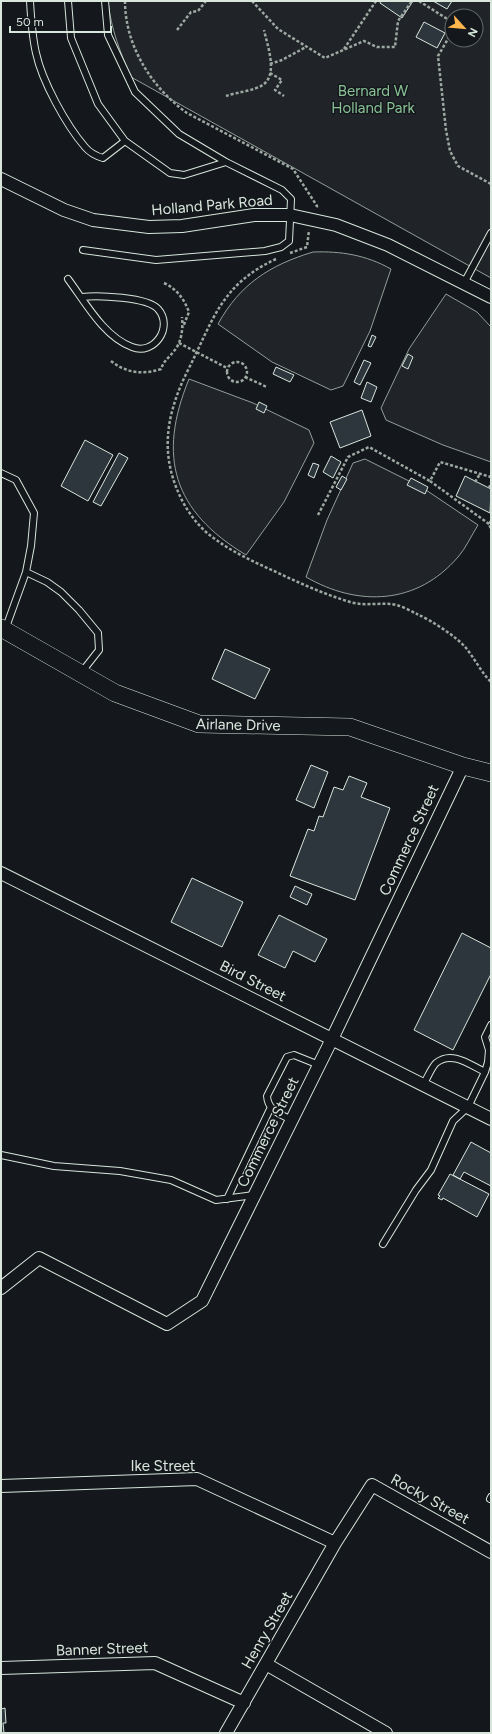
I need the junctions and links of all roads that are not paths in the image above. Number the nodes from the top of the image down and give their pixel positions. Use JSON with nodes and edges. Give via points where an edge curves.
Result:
{"nodes":[{"id":1,"x":30,"y":1,"type":"edge"},
{"id":2,"x":68,"y":1,"type":"edge"},
{"id":3,"x":105,"y":1,"type":"edge"},
{"id":4,"x":125,"y":141,"type":"junction"},
{"id":5,"x":226,"y":162,"type":"junction"},
{"id":6,"x":1,"y":179,"type":"edge"},
{"id":7,"x":290,"y":215,"type":"junction"},
{"id":8,"x":491,"y":233,"type":"edge"},
{"id":9,"x":83,"y":250,"type":"dead end"},
{"id":10,"x":68,"y":279,"type":"dead end"},
{"id":11,"x":464,"y":283,"type":"junction"},
{"id":12,"x":82,"y":297,"type":"junction"},
{"id":13,"x":491,"y":297,"type":"edge"},
{"id":14,"x":1,"y":473,"type":"edge"},
{"id":15,"x":26,"y":572,"type":"junction"},
{"id":16,"x":2,"y":632,"type":"edge"},
{"id":17,"x":81,"y":674,"type":"junction"},
{"id":18,"x":463,"y":766,"type":"junction"},
{"id":19,"x":491,"y":773,"type":"edge"},
{"id":20,"x":1,"y":873,"type":"edge"},
{"id":21,"x":491,"y":1025,"type":"edge"},
{"id":22,"x":332,"y":1039,"type":"junction"},
{"id":23,"x":319,"y":1065,"type":"junction"},
{"id":24,"x":485,"y":1072,"type":"junction"},
{"id":25,"x":423,"y":1085,"type":"junction"},
{"id":26,"x":271,"y":1107,"type":"junction"},
{"id":27,"x":468,"y":1107,"type":"junction"},
{"id":28,"x":491,"y":1119,"type":"edge"},
{"id":29,"x":292,"y":1120,"type":"junction"},
{"id":30,"x":1,"y":1155,"type":"edge"},
{"id":31,"x":254,"y":1195,"type":"junction"},
{"id":32,"x":227,"y":1199,"type":"junction"},
{"id":33,"x":383,"y":1244,"type":"dead end"},
{"id":34,"x":1,"y":1288,"type":"edge"},
{"id":35,"x":1,"y":1486,"type":"edge"},
{"id":36,"x":335,"y":1543,"type":"junction"},
{"id":37,"x":491,"y":1552,"type":"edge"},
{"id":38,"x":266,"y":1664,"type":"junction"},
{"id":39,"x":1,"y":1668,"type":"edge"},
{"id":40,"x":244,"y":1703,"type":"junction"},
{"id":41,"x":226,"y":1733,"type":"edge"},
{"id":42,"x":386,"y":1733,"type":"edge"}],
"edges":[{"from":1,"to":4,"type":"lane","via":[[36,54],[51,93],[72,130],[85,148],[93,155],[103,158]]},
{"from":2,"to":4,"type":"lane","via":[[71,38],[98,104]]},
{"from":3,"to":5,"type":"lane","via":[[108,35],[136,92],[179,134]]},
{"from":4,"to":5,"type":"lane","via":[[170,173],[184,175]]},
{"from":5,"to":7,"type":"lane","via":[[282,190],[291,199]]},
{"from":6,"to":7,"type":"street","name":"Holland Park Road","via":[[64,210],[93,220],[149,227],[182,226],[254,215]]},
{"from":7,"to":9,"type":"lane","via":[[289,241],[281,247],[265,251],[156,260]]},
{"from":7,"to":11,"type":"street","name":"Holland Park Road","via":[[336,225],[388,245]]},
{"from":8,"to":11,"type":"lane"},
{"from":10,"to":12,"type":"lane"},
{"from":11,"to":13,"type":"street","name":"Holland Park Road"},
{"from":12,"to":12,"type":"lane","via":[[93,316],[132,348],[149,348],[160,340],[164,318],[158,308],[147,302]]},
{"from":14,"to":15,"type":"lane","via":[[16,480],[34,513]]},
{"from":15,"to":16,"type":"lane"},
{"from":15,"to":17,"type":"lane","via":[[61,592],[98,633],[99,650]]},
{"from":16,"to":17,"type":"street","name":"Airlane Drive"},
{"from":17,"to":18,"type":"street","name":"Airlane Drive","via":[[115,693],[199,724],[350,727]]},
{"from":18,"to":19,"type":"street","name":"Airlane Drive"},
{"from":18,"to":22,"type":"street","name":"Commerce Street"},
{"from":20,"to":22,"type":"street","name":"Bird Street"},
{"from":21,"to":24,"type":"lane","via":[[485,1037],[489,1050]]},
{"from":22,"to":23,"type":"street","name":"Commerce Street"},
{"from":22,"to":25,"type":"street","name":"Bird Street"},
{"from":23,"to":26,"type":"lane","via":[[294,1055],[287,1057],[267,1096]]},
{"from":23,"to":29,"type":"street","name":"Commerce Street"},
{"from":24,"to":25,"type":"lane","via":[[456,1058],[443,1060],[436,1064]]},
{"from":24,"to":27,"type":"lane"},
{"from":25,"to":27,"type":"street","name":"Bird Street"},
{"from":26,"to":29,"type":"lane","via":[[273,1111]]},
{"from":26,"to":32,"type":"lane"},
{"from":27,"to":28,"type":"street","name":"Bird Street"},
{"from":27,"to":33,"type":"lane","via":[[453,1121],[431,1170]]},
{"from":29,"to":31,"type":"street","name":"Commerce Street"},
{"from":30,"to":32,"type":"lane","via":[[54,1166],[120,1171],[171,1180],[216,1200]]},
{"from":31,"to":32,"type":"lane"},
{"from":31,"to":34,"type":"street","name":"Commerce Street","via":[[202,1301],[167,1324],[39,1258]]},
{"from":35,"to":36,"type":"street","name":"Ike Street","via":[[198,1479]]},
{"from":36,"to":37,"type":"street","name":"Rocky Street","via":[[372,1485]]},
{"from":36,"to":38,"type":"street","name":"Henry Street"},
{"from":38,"to":40,"type":"street","name":"Henry Street"},
{"from":38,"to":42,"type":"street"},
{"from":39,"to":40,"type":"street","name":"Banner Street","via":[[155,1663]]},
{"from":40,"to":41,"type":"street","name":"Henry Street"}]}
